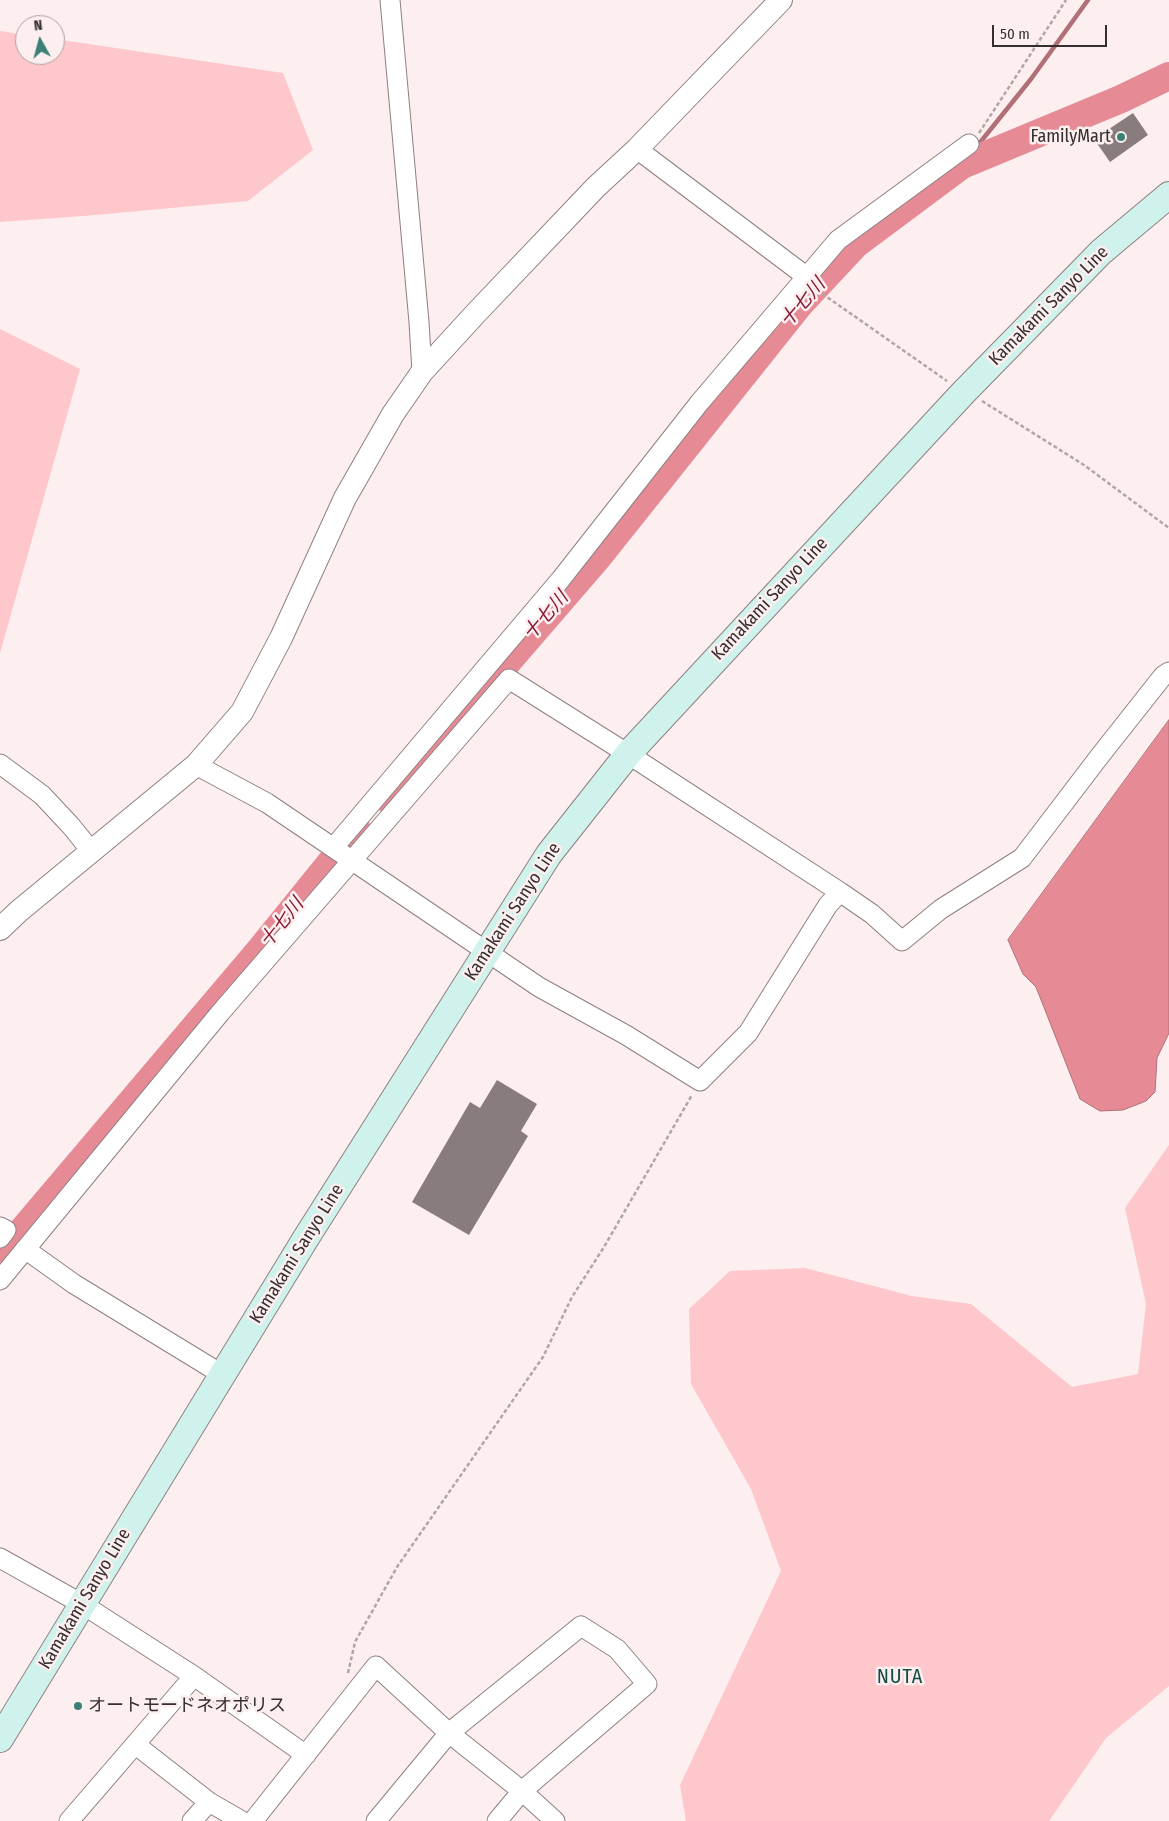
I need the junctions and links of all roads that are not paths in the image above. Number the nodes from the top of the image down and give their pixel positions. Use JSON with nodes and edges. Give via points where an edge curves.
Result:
{"nodes":[{"id":1,"x":390,"y":0,"type":"edge"},
{"id":2,"x":781,"y":0,"type":"edge"},
{"id":3,"x":969,"y":144,"type":"road end"},
{"id":4,"x":637,"y":149,"type":"junction"},
{"id":5,"x":1169,"y":195,"type":"edge"},
{"id":6,"x":812,"y":284,"type":"junction"},
{"id":7,"x":422,"y":372,"type":"junction"},
{"id":8,"x":1169,"y":672,"type":"edge"},
{"id":9,"x":628,"y":754,"type":"junction"},
{"id":10,"x":0,"y":764,"type":"edge"},
{"id":11,"x":196,"y":765,"type":"junction"},
{"id":12,"x":334,"y":847,"type":"junction"},
{"id":13,"x":92,"y":852,"type":"junction"},
{"id":14,"x":352,"y":861,"type":"junction"},
{"id":15,"x":840,"y":892,"type":"junction"},
{"id":16,"x":0,"y":929,"type":"edge"},
{"id":17,"x":486,"y":951,"type":"junction"},
{"id":18,"x":0,"y":1227,"type":"edge"},
{"id":19,"x":0,"y":1238,"type":"edge"},
{"id":20,"x":25,"y":1249,"type":"junction"},
{"id":21,"x":0,"y":1280,"type":"edge"},
{"id":22,"x":223,"y":1375,"type":"junction"},
{"id":23,"x":0,"y":1558,"type":"edge"},
{"id":24,"x":82,"y":1604,"type":"junction"},
{"id":25,"x":194,"y":1676,"type":"junction"},
{"id":26,"x":449,"y":1733,"type":"junction"},
{"id":27,"x":0,"y":1739,"type":"edge"},
{"id":28,"x":136,"y":1745,"type":"junction"},
{"id":29,"x":306,"y":1755,"type":"junction"},
{"id":30,"x":522,"y":1791,"type":"junction"},
{"id":31,"x":209,"y":1802,"type":"junction"},
{"id":32,"x":69,"y":1821,"type":"edge"},
{"id":33,"x":192,"y":1821,"type":"edge"},
{"id":34,"x":242,"y":1821,"type":"edge"},
{"id":35,"x":252,"y":1821,"type":"edge"},
{"id":36,"x":376,"y":1821,"type":"edge"},
{"id":37,"x":497,"y":1821,"type":"edge"},
{"id":38,"x":555,"y":1821,"type":"edge"}],
"edges":[{"from":1,"to":7,"type":"street"},
{"from":2,"to":4,"type":"street"},
{"from":3,"to":6,"type":"street","via":[[838,240]]},
{"from":4,"to":6,"type":"street"},
{"from":4,"to":7,"type":"street","via":[[589,194]]},
{"from":5,"to":9,"type":"main road","name":"Kamakami Sanyo Line","via":[[1101,252],[963,393]]},
{"from":6,"to":12,"type":"street","via":[[700,402],[561,579]]},
{"from":7,"to":11,"type":"street","via":[[393,414],[345,498],[282,638],[242,712]]},
{"from":8,"to":15,"type":"street","via":[[1110,742],[1022,858],[941,909],[902,941],[872,914]]},
{"from":9,"to":14,"type":"street","via":[[509,679]]},
{"from":9,"to":15,"type":"street"},
{"from":9,"to":17,"type":"main road","name":"Kamakami Sanyo Line","via":[[549,854]]},
{"from":10,"to":13,"type":"street","via":[[42,795]]},
{"from":11,"to":12,"type":"street","via":[[267,803]]},
{"from":11,"to":13,"type":"street"},
{"from":12,"to":14,"type":"street"},
{"from":13,"to":16,"type":"street"},
{"from":14,"to":17,"type":"street"},
{"from":14,"to":20,"type":"street"},
{"from":15,"to":17,"type":"street","via":[[828,905],[748,1033],[700,1081],[539,987]]},
{"from":17,"to":22,"type":"main road","name":"Kamakami Sanyo Line"},
{"from":18,"to":19,"type":"street","via":[[6,1230]]},
{"from":20,"to":21,"type":"street"},
{"from":20,"to":22,"type":"street","via":[[74,1284]]},
{"from":22,"to":24,"type":"main road","name":"Kamakami Sanyo Line"},
{"from":23,"to":24,"type":"street"},
{"from":24,"to":25,"type":"street"},
{"from":24,"to":27,"type":"main road","name":"Kamakami Sanyo Line"},
{"from":25,"to":28,"type":"street"},
{"from":25,"to":29,"type":"street"},
{"from":26,"to":29,"type":"street","via":[[376,1666]]},
{"from":26,"to":30,"type":"street"},
{"from":26,"to":30,"type":"street","via":[[581,1626],[617,1649],[647,1684]]},
{"from":26,"to":36,"type":"street"},
{"from":28,"to":31,"type":"street"},
{"from":28,"to":32,"type":"street"},
{"from":29,"to":35,"type":"street"},
{"from":30,"to":37,"type":"street"},
{"from":30,"to":38,"type":"street"},
{"from":31,"to":33,"type":"street"},
{"from":31,"to":34,"type":"street"}]}
